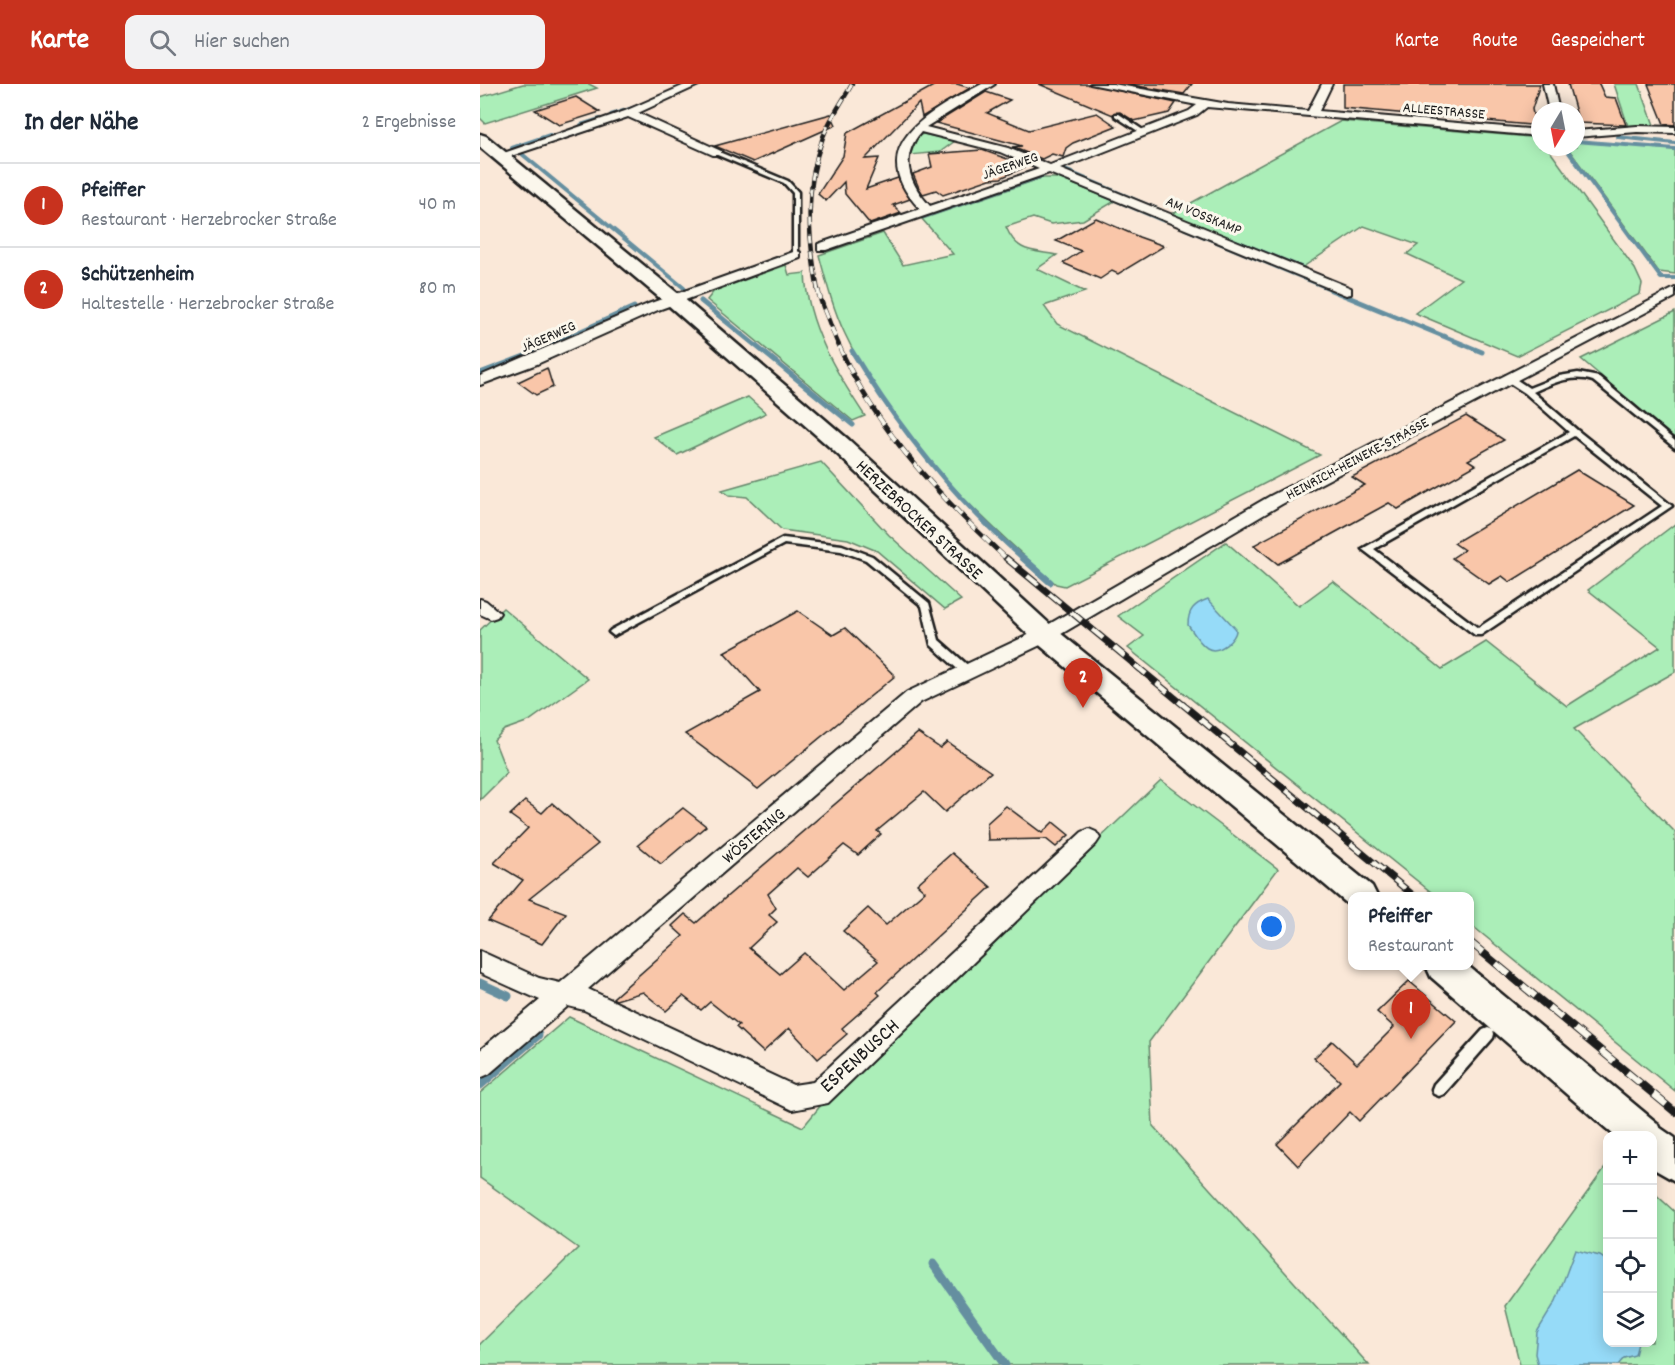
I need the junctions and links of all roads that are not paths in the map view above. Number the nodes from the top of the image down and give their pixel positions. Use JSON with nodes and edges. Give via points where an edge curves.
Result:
{"nodes":[{"id":1,"x":696,"y":84,"type":"edge"},
{"id":2,"x":990,"y":84,"type":"edge"},
{"id":3,"x":1095,"y":84,"type":"edge"},
{"id":4,"x":1328,"y":84,"type":"edge"},
{"id":5,"x":1548,"y":84,"type":"edge"},
{"id":6,"x":1552,"y":102,"type":"edge"},
{"id":7,"x":1204,"y":104,"type":"junction"},
{"id":8,"x":629,"y":113,"type":"junction"},
{"id":9,"x":1312,"y":114,"type":"junction"},
{"id":10,"x":1117,"y":115,"type":"dead end"},
{"id":11,"x":918,"y":128,"type":"junction"},
{"id":12,"x":1675,"y":130,"type":"edge"},
{"id":13,"x":1143,"y":132,"type":"junction"},
{"id":14,"x":1531,"y":132,"type":"edge"},
{"id":15,"x":1585,"y":133,"type":"edge"},
{"id":16,"x":480,"y":139,"type":"edge"},
{"id":17,"x":717,"y":153,"type":"joint"},
{"id":18,"x":501,"y":156,"type":"junction"},
{"id":19,"x":1049,"y":169,"type":"junction"},
{"id":20,"x":928,"y":210,"type":"junction"},
{"id":21,"x":822,"y":247,"type":"dead end"},
{"id":22,"x":796,"y":255,"type":"joint"},
{"id":23,"x":1346,"y":291,"type":"dead end"},
{"id":24,"x":1675,"y":292,"type":"edge"},
{"id":25,"x":674,"y":300,"type":"junction"},
{"id":26,"x":1508,"y":378,"type":"junction"},
{"id":27,"x":480,"y":381,"type":"edge"},
{"id":28,"x":1528,"y":392,"type":"junction"},
{"id":29,"x":1574,"y":432,"type":"junction"},
{"id":30,"x":1675,"y":445,"type":"edge"},
{"id":31,"x":614,"y":632,"type":"dead end"},
{"id":32,"x":1045,"y":635,"type":"junction"},
{"id":33,"x":968,"y":672,"type":"junction"},
{"id":34,"x":1089,"y":838,"type":"dead end"},
{"id":35,"x":1355,"y":892,"type":"edge"},
{"id":36,"x":480,"y":962,"type":"edge"},
{"id":37,"x":1448,"y":970,"type":"edge"},
{"id":38,"x":564,"y":996,"type":"junction"},
{"id":39,"x":1488,"y":1034,"type":"dead end"},
{"id":40,"x":480,"y":1066,"type":"edge"},
{"id":41,"x":1439,"y":1089,"type":"dead end"},
{"id":42,"x":1638,"y":1131,"type":"edge"},
{"id":43,"x":1657,"y":1146,"type":"edge"},
{"id":44,"x":1675,"y":1162,"type":"edge"}],
"edges":[{"from":1,"to":8,"type":"street"},
{"from":2,"to":11,"type":"street"},
{"from":3,"to":7,"type":"street","name":"ALLEESTRASSE"},
{"from":4,"to":9,"type":"street"},
{"from":5,"to":6,"type":"street"},
{"from":7,"to":9,"type":"street","name":"ALLEESTRASSE"},
{"from":7,"to":13,"type":"street","name":"JÄGERWEG","via":[[1193,113]]},
{"from":8,"to":17,"type":"street"},
{"from":8,"to":18,"type":"street"},
{"from":9,"to":14,"type":"street","name":"ALLEESTRASSE"},
{"from":10,"to":13,"type":"lane"},
{"from":11,"to":19,"type":"street","name":"AM VOSSKAMP","via":[[1004,150]]},
{"from":11,"to":20,"type":"street","via":[[909,136],[902,171],[910,190]]},
{"from":12,"to":15,"type":"street"},
{"from":13,"to":19,"type":"street","name":"JÄGERWEG"},
{"from":16,"to":18,"type":"main road","name":"HERZEBROCKER STRASSE"},
{"from":17,"to":22,"type":"lane","via":[[786,182],[796,193]]},
{"from":18,"to":25,"type":"main road","name":"HERZEBROCKER STRASSE"},
{"from":19,"to":20,"type":"street","name":"JÄGERWEG"},
{"from":19,"to":23,"type":"street","name":"AM VOSSKAMP"},
{"from":20,"to":21,"type":"street","name":"JÄGERWEG"},
{"from":22,"to":25,"type":"street","name":"JÄGERWEG"},
{"from":24,"to":26,"type":"street","name":"HEINRICH-HEINEKE-STRASSE"},
{"from":25,"to":27,"type":"street","name":"JÄGERWEG"},
{"from":25,"to":32,"type":"main road","name":"HERZEBROCKER STRASSE","via":[[841,446]]},
{"from":26,"to":28,"type":"lane"},
{"from":26,"to":32,"type":"street","name":"HEINRICH-HEINEKE-STRASSE","via":[[1276,500]]},
{"from":28,"to":29,"type":"lane"},
{"from":28,"to":30,"type":"lane","via":[[1569,374],[1583,374],[1596,379]]},
{"from":29,"to":29,"type":"lane","via":[[1668,506],[1478,633],[1367,549]]},
{"from":31,"to":33,"type":"lane","via":[[783,542],[803,542],[842,548],[869,558],[926,605],[934,642]]},
{"from":32,"to":33,"type":"street","name":"WÖSTERING"},
{"from":32,"to":35,"type":"main road","name":"HERZEBROCKER STRASSE"},
{"from":33,"to":38,"type":"street","name":"WÖSTERING","via":[[914,697]]},
{"from":34,"to":38,"type":"street","name":"ESPENBUSCH","via":[[819,1094],[792,1098],[587,1000]]},
{"from":36,"to":38,"type":"street","name":"ESPENBUSCH","via":[[536,988]]},
{"from":37,"to":42,"type":"main road"},
{"from":38,"to":40,"type":"street","name":"WÖSTERING"},
{"from":39,"to":41,"type":"lane"},
{"from":43,"to":44,"type":"main road"}]}
